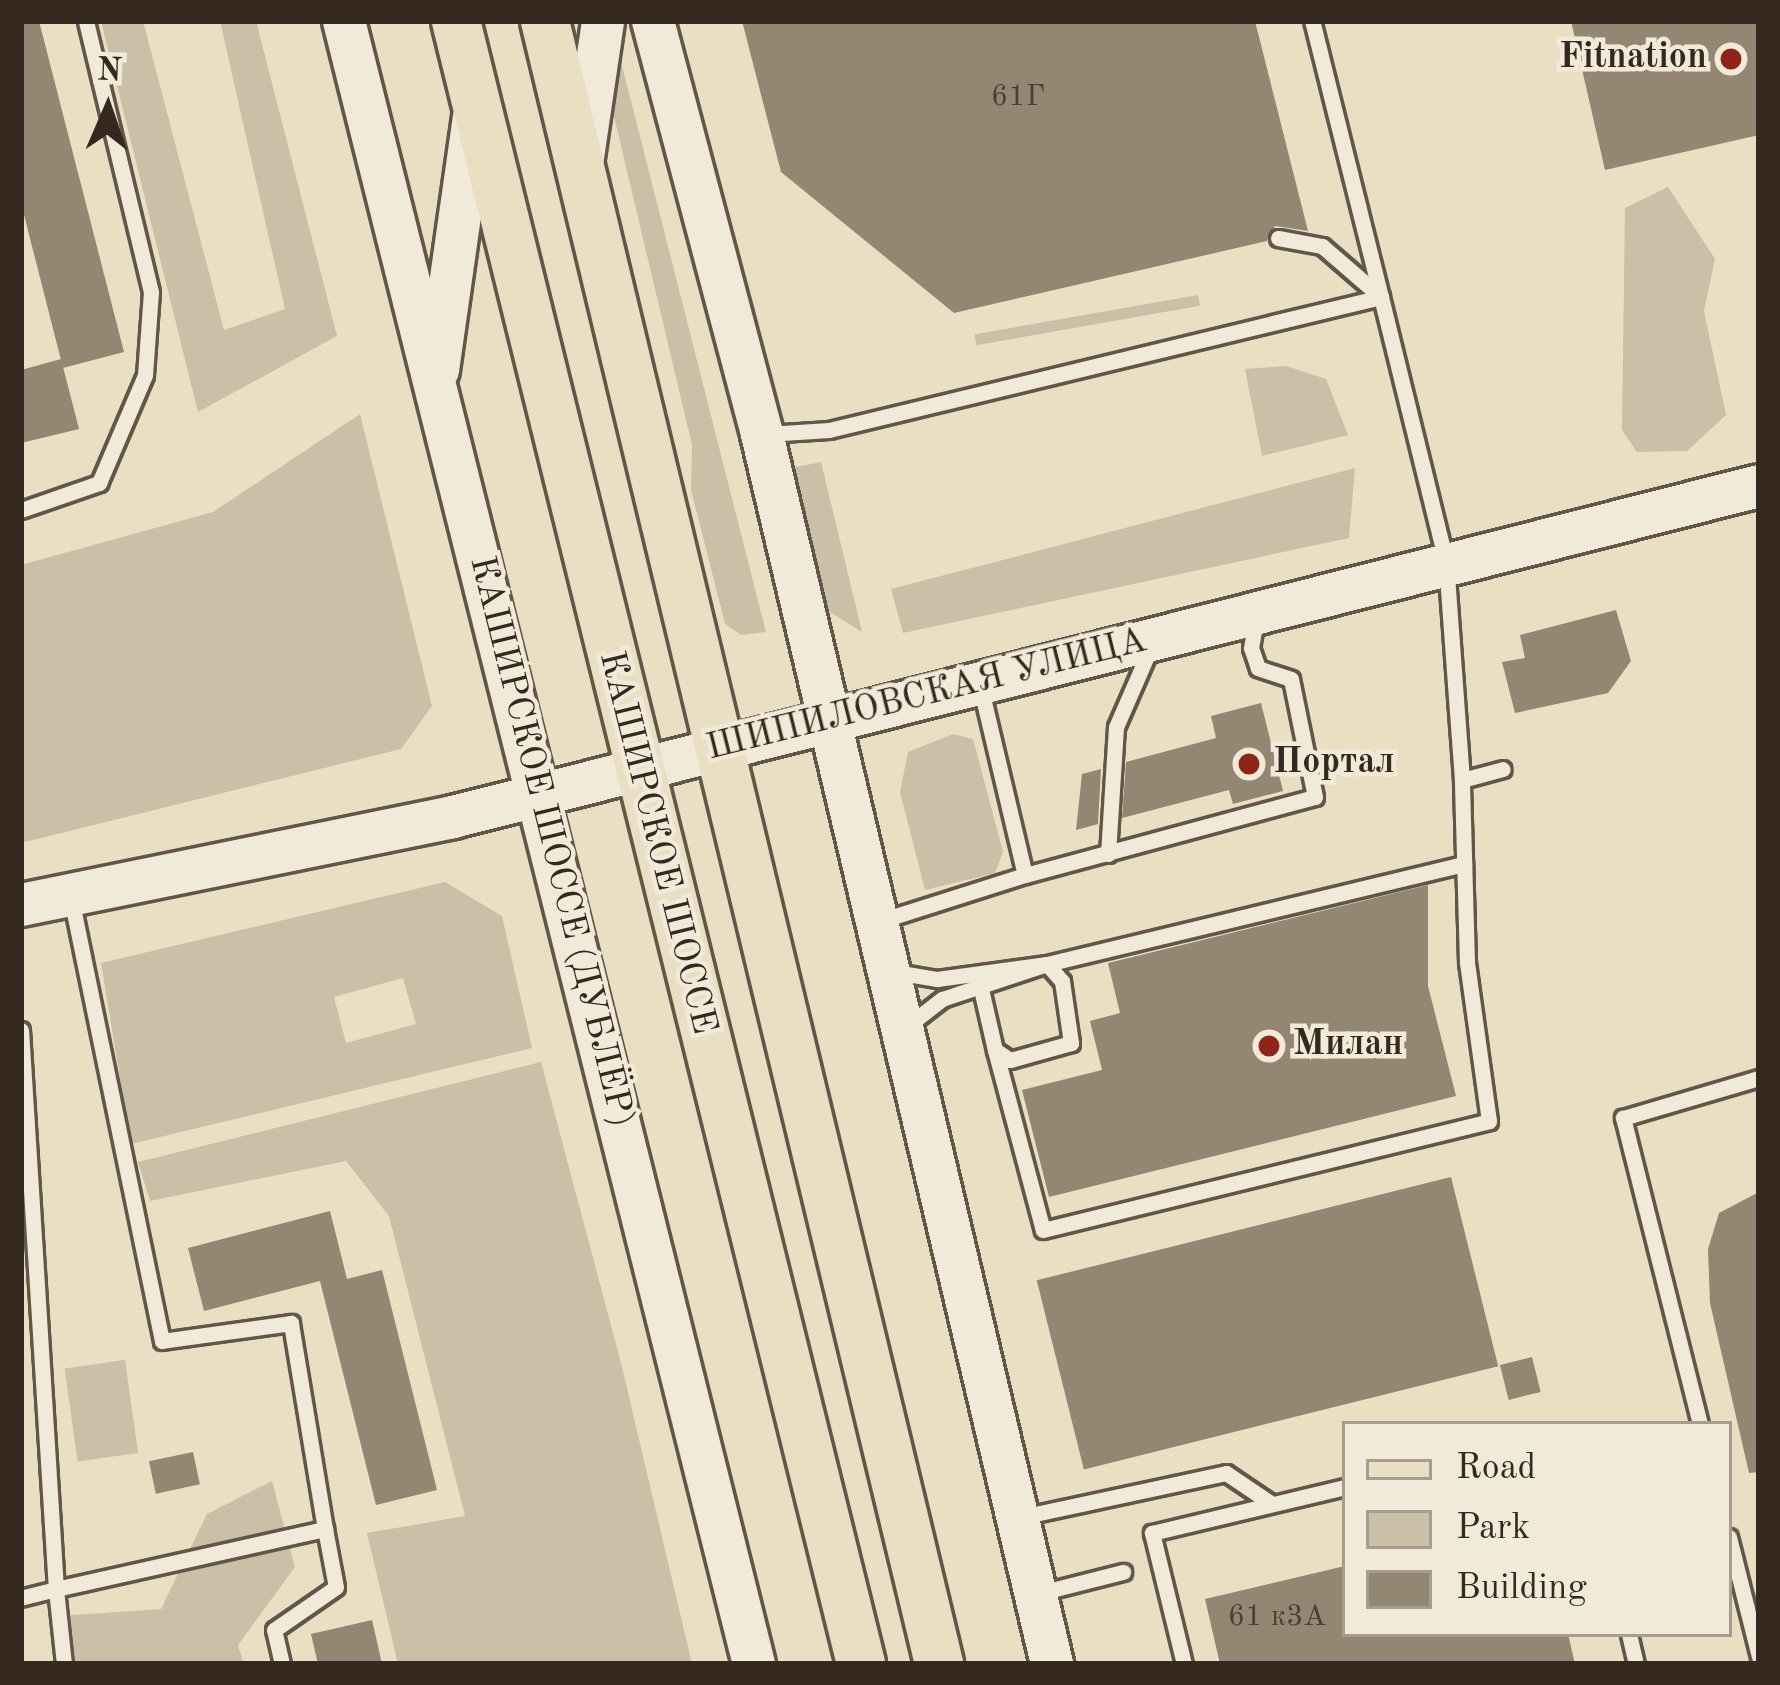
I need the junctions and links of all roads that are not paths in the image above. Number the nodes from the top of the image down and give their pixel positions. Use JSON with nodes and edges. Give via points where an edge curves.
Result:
{"nodes":[{"id":1,"x":86,"y":21,"type":"edge"},
{"id":2,"x":344,"y":21,"type":"edge"},
{"id":3,"x":456,"y":21,"type":"edge"},
{"id":4,"x":545,"y":21,"type":"edge"},
{"id":5,"x":603,"y":21,"type":"edge"},
{"id":6,"x":653,"y":21,"type":"edge"},
{"id":7,"x":1312,"y":21,"type":"edge"},
{"id":8,"x":476,"y":104,"type":"junction"},
{"id":9,"x":581,"y":171,"type":"junction"},
{"id":10,"x":1278,"y":238,"type":"dead end"},
{"id":11,"x":1381,"y":297,"type":"junction"},
{"id":12,"x":436,"y":386,"type":"junction"},
{"id":13,"x":762,"y":434,"type":"junction"},
{"id":14,"x":1759,"y":486,"type":"edge"},
{"id":15,"x":21,"y":510,"type":"edge"},
{"id":16,"x":1446,"y":562,"type":"junction"},
{"id":17,"x":1259,"y":612,"type":"junction"},
{"id":18,"x":1155,"y":638,"type":"junction"},
{"id":19,"x":980,"y":682,"type":"junction"},
{"id":20,"x":829,"y":719,"type":"junction"},
{"id":21,"x":722,"y":748,"type":"junction"},
{"id":22,"x":637,"y":770,"type":"junction"},
{"id":23,"x":1503,"y":770,"type":"dead end"},
{"id":24,"x":1462,"y":780,"type":"junction"},
{"id":25,"x":540,"y":796,"type":"junction"},
{"id":26,"x":1108,"y":854,"type":"junction"},
{"id":27,"x":1464,"y":864,"type":"junction"},
{"id":28,"x":1025,"y":875,"type":"junction"},
{"id":29,"x":71,"y":894,"type":"junction"},
{"id":30,"x":21,"y":905,"type":"edge"},
{"id":31,"x":880,"y":921,"type":"junction"},
{"id":32,"x":1047,"y":964,"type":"junction"},
{"id":33,"x":892,"y":972,"type":"junction"},
{"id":34,"x":981,"y":989,"type":"junction"},
{"id":35,"x":905,"y":1028,"type":"junction"},
{"id":36,"x":21,"y":1030,"type":"edge"},
{"id":37,"x":995,"y":1050,"type":"junction"},
{"id":38,"x":1759,"y":1078,"type":"edge"},
{"id":39,"x":27,"y":1228,"type":"edge"},
{"id":40,"x":41,"y":1343,"type":"junction"},
{"id":41,"x":21,"y":1349,"type":"edge"},
{"id":42,"x":1699,"y":1421,"type":"edge"},
{"id":43,"x":1342,"y":1488,"type":"edge"},
{"id":44,"x":1272,"y":1504,"type":"junction"},
{"id":45,"x":1012,"y":1519,"type":"junction"},
{"id":46,"x":326,"y":1529,"type":"junction"},
{"id":47,"x":1732,"y":1550,"type":"edge"},
{"id":48,"x":1123,"y":1572,"type":"dead end"},
{"id":49,"x":56,"y":1589,"type":"junction"},
{"id":50,"x":1033,"y":1595,"type":"junction"},
{"id":51,"x":21,"y":1598,"type":"edge"},
{"id":52,"x":1759,"y":1656,"type":"edge"},
{"id":53,"x":64,"y":1664,"type":"edge"},
{"id":54,"x":282,"y":1664,"type":"edge"},
{"id":55,"x":754,"y":1664,"type":"edge"},
{"id":56,"x":862,"y":1664,"type":"edge"},
{"id":57,"x":939,"y":1664,"type":"edge"},
{"id":58,"x":1052,"y":1664,"type":"edge"},
{"id":59,"x":1184,"y":1664,"type":"edge"}],
"edges":[{"from":1,"to":15,"type":"lane","via":[[151,292],[145,375],[99,483]]},
{"from":2,"to":12,"type":"main road","name":"КАШИРСКОЕ ШОССЕ (ДУБЛЁР)"},
{"from":3,"to":8,"type":"main road","name":"КАШИРСКОЕ ШОССЕ"},
{"from":4,"to":9,"type":"main road"},
{"from":5,"to":9,"type":"main road"},
{"from":6,"to":13,"type":"main road"},
{"from":7,"to":11,"type":"lane"},
{"from":8,"to":12,"type":"main road"},
{"from":8,"to":22,"type":"main road","name":"КАШИРСКОЕ ШОССЕ"},
{"from":9,"to":21,"type":"main road"},
{"from":10,"to":11,"type":"lane","via":[[1322,246]]},
{"from":11,"to":13,"type":"lane","via":[[854,421]]},
{"from":11,"to":16,"type":"lane"},
{"from":12,"to":25,"type":"main road","name":"КАШИРСКОЕ ШОССЕ (ДУБЛЁР)"},
{"from":13,"to":20,"type":"main road"},
{"from":14,"to":16,"type":"main road","name":"ШИПИЛОВСКАЯ УЛИЦА"},
{"from":16,"to":17,"type":"main road","name":"ШИПИЛОВСКАЯ УЛИЦА"},
{"from":16,"to":24,"type":"lane"},
{"from":17,"to":18,"type":"main road","name":"ШИПИЛОВСКАЯ УЛИЦА"},
{"from":17,"to":26,"type":"lane","via":[[1251,648],[1258,668],[1291,679],[1315,797]]},
{"from":18,"to":19,"type":"main road","name":"ШИПИЛОВСКАЯ УЛИЦА"},
{"from":18,"to":26,"type":"lane","via":[[1116,727]]},
{"from":19,"to":20,"type":"main road","name":"ШИПИЛОВСКАЯ УЛИЦА"},
{"from":19,"to":28,"type":"lane"},
{"from":20,"to":21,"type":"main road","name":"ШИПИЛОВСКАЯ УЛИЦА"},
{"from":20,"to":31,"type":"main road"},
{"from":21,"to":22,"type":"main road","name":"ШИПИЛОВСКАЯ УЛИЦА"},
{"from":21,"to":57,"type":"main road"},
{"from":22,"to":25,"type":"main road","name":"ШИПИЛОВСКАЯ УЛИЦА"},
{"from":22,"to":56,"type":"main road","name":"КАШИРСКОЕ ШОССЕ"},
{"from":23,"to":24,"type":"lane"},
{"from":24,"to":27,"type":"lane"},
{"from":25,"to":29,"type":"main road","name":"ШИПИЛОВСКАЯ УЛИЦА"},
{"from":25,"to":55,"type":"main road","name":"КАШИРСКОЕ ШОССЕ (ДУБЛЁР)"},
{"from":26,"to":28,"type":"lane"},
{"from":27,"to":32,"type":"lane"},
{"from":27,"to":37,"type":"lane","via":[[1489,1121],[1043,1230]]},
{"from":28,"to":31,"type":"lane"},
{"from":29,"to":30,"type":"main road","name":"ШИПИЛОВСКАЯ УЛИЦА"},
{"from":29,"to":46,"type":"lane","via":[[162,1341],[291,1323]]},
{"from":31,"to":33,"type":"main road"},
{"from":32,"to":33,"type":"lane","via":[[937,979]]},
{"from":32,"to":34,"type":"lane"},
{"from":32,"to":37,"type":"lane","via":[[1062,981],[1071,1043],[1029,1060]]},
{"from":33,"to":35,"type":"main road"},
{"from":34,"to":35,"type":"lane","via":[[942,999]]},
{"from":34,"to":37,"type":"lane"},
{"from":35,"to":45,"type":"main road"},
{"from":36,"to":39,"type":"lane"},
{"from":38,"to":42,"type":"lane","via":[[1623,1118]]},
{"from":39,"to":40,"type":"lane"},
{"from":40,"to":41,"type":"lane"},
{"from":40,"to":49,"type":"lane"},
{"from":43,"to":44,"type":"lane"},
{"from":44,"to":45,"type":"lane","via":[[1226,1473]]},
{"from":44,"to":59,"type":"lane","via":[[1152,1533]]},
{"from":45,"to":50,"type":"main road"},
{"from":46,"to":49,"type":"lane"},
{"from":46,"to":54,"type":"lane","via":[[336,1587],[274,1630]]},
{"from":47,"to":52,"type":"lane"},
{"from":48,"to":50,"type":"lane"},
{"from":49,"to":51,"type":"lane"},
{"from":49,"to":53,"type":"lane"},
{"from":50,"to":58,"type":"main road"}]}
